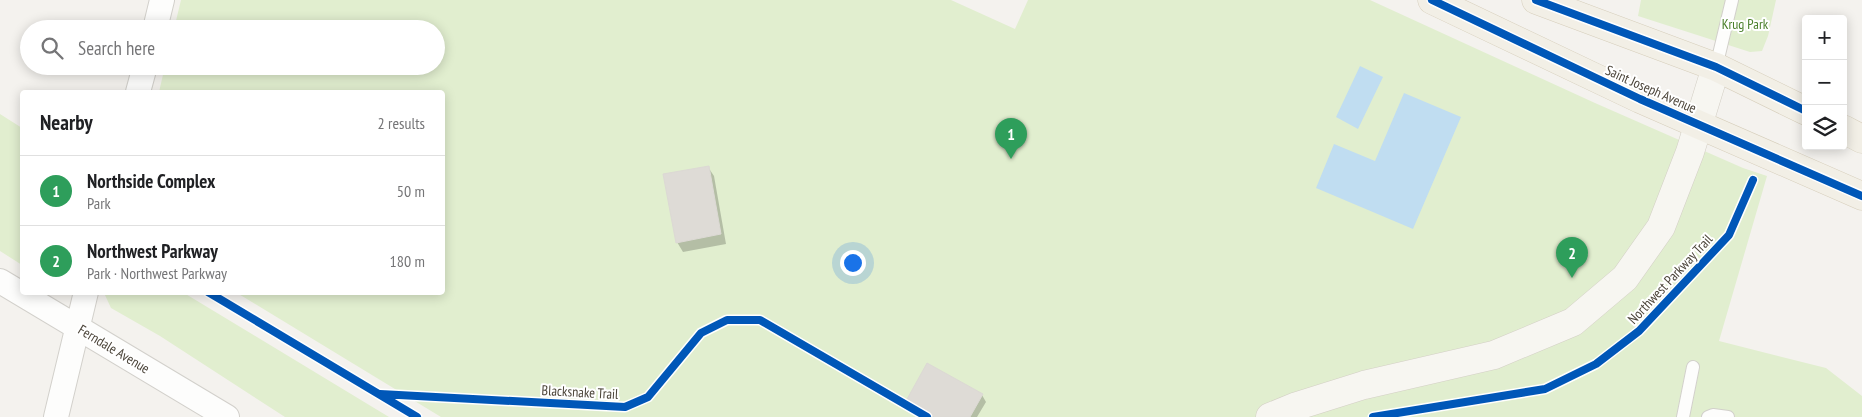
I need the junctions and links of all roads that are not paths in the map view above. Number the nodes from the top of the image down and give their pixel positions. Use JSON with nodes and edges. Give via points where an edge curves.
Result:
{"nodes":[{"id":1,"x":162,"y":0,"type":"edge"},
{"id":2,"x":1432,"y":0,"type":"edge"},
{"id":3,"x":1536,"y":0,"type":"edge"},
{"id":4,"x":1732,"y":0,"type":"edge"},
{"id":5,"x":157,"y":20,"type":"edge"},
{"id":6,"x":1716,"y":66,"type":"junction"},
{"id":7,"x":143,"y":75,"type":"edge"},
{"id":8,"x":139,"y":90,"type":"edge"},
{"id":9,"x":1802,"y":109,"type":"edge"},
{"id":10,"x":1699,"y":123,"type":"junction"},
{"id":11,"x":1847,"y":131,"type":"edge"},
{"id":12,"x":1862,"y":139,"type":"edge"},
{"id":13,"x":1862,"y":196,"type":"edge"},
{"id":14,"x":0,"y":281,"type":"edge"},
{"id":15,"x":20,"y":293,"type":"edge"},
{"id":16,"x":23,"y":295,"type":"edge"},
{"id":17,"x":85,"y":295,"type":"edge"},
{"id":18,"x":77,"y":327,"type":"junction"},
{"id":19,"x":1693,"y":367,"type":"dead end"},
{"id":20,"x":56,"y":417,"type":"edge"},
{"id":21,"x":227,"y":417,"type":"edge"},
{"id":22,"x":1270,"y":417,"type":"edge"},
{"id":23,"x":1683,"y":417,"type":"edge"},
{"id":24,"x":1708,"y":417,"type":"edge"},
{"id":25,"x":1728,"y":417,"type":"edge"}],
"edges":[{"from":1,"to":5,"type":"street"},
{"from":2,"to":10,"type":"main road","name":"Saint Joseph Avenue","via":[[1640,99]]},
{"from":3,"to":6,"type":"main road"},
{"from":4,"to":6,"type":"lane"},
{"from":6,"to":9,"type":"main road"},
{"from":6,"to":10,"type":"street"},
{"from":7,"to":8,"type":"street"},
{"from":10,"to":13,"type":"main road","name":"Saint Joseph Avenue"},
{"from":10,"to":22,"type":"street","via":[[1661,227],[1625,278],[1573,322],[1494,355],[1364,386]]},
{"from":11,"to":12,"type":"main road"},
{"from":14,"to":15,"type":"street","name":"Ferndale Avenue"},
{"from":16,"to":18,"type":"street","name":"Ferndale Avenue"},
{"from":17,"to":18,"type":"street"},
{"from":18,"to":20,"type":"street"},
{"from":18,"to":21,"type":"street","name":"Ferndale Avenue"},
{"from":19,"to":23,"type":"lane"},
{"from":24,"to":25,"type":"lane"}]}
